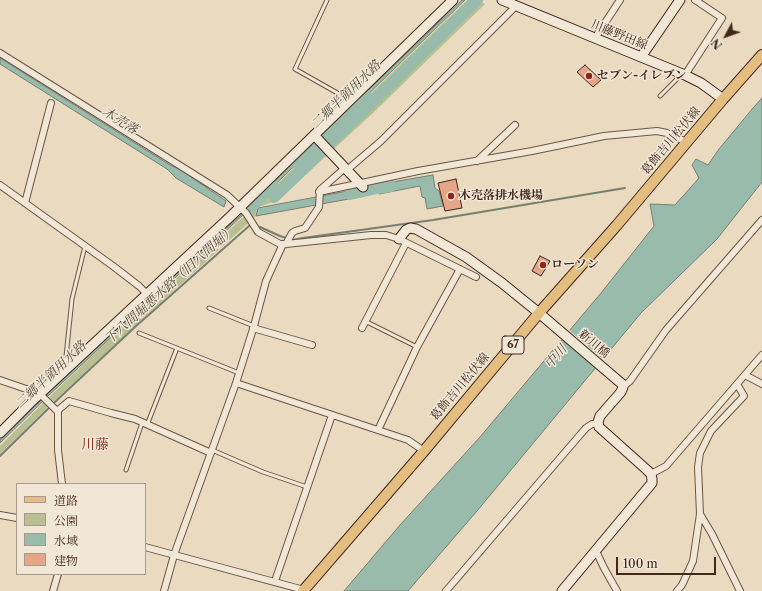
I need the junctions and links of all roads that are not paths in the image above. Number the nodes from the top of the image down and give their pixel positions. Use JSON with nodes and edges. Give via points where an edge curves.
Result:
{"nodes":[{"id":1,"x":327,"y":0,"type":"edge"},
{"id":2,"x":453,"y":0,"type":"edge"},
{"id":3,"x":502,"y":0,"type":"edge"},
{"id":4,"x":620,"y":0,"type":"edge"},
{"id":5,"x":680,"y":0,"type":"edge"},
{"id":6,"x":695,"y":0,"type":"edge"},
{"id":7,"x":516,"y":6,"type":"junction"},
{"id":8,"x":595,"y":38,"type":"junction"},
{"id":9,"x":0,"y":53,"type":"edge"},
{"id":10,"x":762,"y":55,"type":"edge"},
{"id":11,"x":641,"y":57,"type":"junction"},
{"id":12,"x":682,"y":74,"type":"junction"},
{"id":13,"x":660,"y":96,"type":"dead end"},
{"id":14,"x":723,"y":99,"type":"junction"},
{"id":15,"x":350,"y":100,"type":"junction"},
{"id":16,"x":51,"y":103,"type":"dead end"},
{"id":17,"x":515,"y":124,"type":"dead end"},
{"id":18,"x":314,"y":135,"type":"junction"},
{"id":19,"x":687,"y":143,"type":"junction"},
{"id":20,"x":477,"y":161,"type":"junction"},
{"id":21,"x":346,"y":169,"type":"junction"},
{"id":22,"x":0,"y":185,"type":"edge"},
{"id":23,"x":362,"y":186,"type":"junction"},
{"id":24,"x":319,"y":192,"type":"junction"},
{"id":25,"x":25,"y":202,"type":"junction"},
{"id":26,"x":243,"y":210,"type":"junction"},
{"id":27,"x":762,"y":220,"type":"edge"},
{"id":28,"x":402,"y":241,"type":"junction"},
{"id":29,"x":284,"y":244,"type":"junction"},
{"id":30,"x":85,"y":246,"type":"junction"},
{"id":31,"x":460,"y":269,"type":"junction"},
{"id":32,"x":476,"y":277,"type":"dead end"},
{"id":33,"x":147,"y":294,"type":"junction"},
{"id":34,"x":209,"y":308,"type":"dead end"},
{"id":35,"x":539,"y":313,"type":"junction"},
{"id":36,"x":365,"y":321,"type":"junction"},
{"id":37,"x":254,"y":327,"type":"junction"},
{"id":38,"x":362,"y":328,"type":"dead end"},
{"id":39,"x":139,"y":333,"type":"dead end"},
{"id":40,"x":312,"y":345,"type":"dead end"},
{"id":41,"x":417,"y":347,"type":"junction"},
{"id":42,"x":177,"y":348,"type":"junction"},
{"id":43,"x":762,"y":355,"type":"edge"},
{"id":44,"x":66,"y":370,"type":"junction"},
{"id":45,"x":239,"y":372,"type":"junction"},
{"id":46,"x":745,"y":375,"type":"junction"},
{"id":47,"x":0,"y":380,"type":"edge"},
{"id":48,"x":236,"y":383,"type":"junction"},
{"id":49,"x":621,"y":384,"type":"junction"},
{"id":50,"x":737,"y":384,"type":"junction"},
{"id":51,"x":762,"y":384,"type":"edge"},
{"id":52,"x":43,"y":398,"type":"junction"},
{"id":53,"x":57,"y":411,"type":"junction"},
{"id":54,"x":332,"y":415,"type":"junction"},
{"id":55,"x":145,"y":424,"type":"junction"},
{"id":56,"x":598,"y":424,"type":"junction"},
{"id":57,"x":378,"y":430,"type":"junction"},
{"id":58,"x":0,"y":433,"type":"edge"},
{"id":59,"x":211,"y":451,"type":"junction"},
{"id":60,"x":424,"y":451,"type":"junction"},
{"id":61,"x":126,"y":470,"type":"dead end"},
{"id":62,"x":651,"y":474,"type":"junction"},
{"id":63,"x":62,"y":483,"type":"edge"},
{"id":64,"x":307,"y":487,"type":"junction"},
{"id":65,"x":700,"y":514,"type":"junction"},
{"id":66,"x":0,"y":515,"type":"edge"},
{"id":67,"x":16,"y":518,"type":"edge"},
{"id":68,"x":146,"y":547,"type":"edge"},
{"id":69,"x":596,"y":550,"type":"junction"},
{"id":70,"x":174,"y":555,"type":"junction"},
{"id":71,"x":58,"y":575,"type":"edge"},
{"id":72,"x":275,"y":581,"type":"junction"},
{"id":73,"x":304,"y":590,"type":"edge"},
{"id":74,"x":53,"y":591,"type":"edge"},
{"id":75,"x":164,"y":591,"type":"edge"},
{"id":76,"x":446,"y":591,"type":"edge"},
{"id":77,"x":562,"y":591,"type":"edge"},
{"id":78,"x":617,"y":591,"type":"edge"},
{"id":79,"x":677,"y":591,"type":"edge"},
{"id":80,"x":740,"y":591,"type":"edge"}],
"edges":[{"from":1,"to":15,"type":"lane","via":[[295,69]]},
{"from":2,"to":15,"type":"street"},
{"from":3,"to":7,"type":"street","name":"川藤野田線"},
{"from":4,"to":8,"type":"street"},
{"from":5,"to":11,"type":"street"},
{"from":6,"to":12,"type":"street","via":[[722,18]]},
{"from":7,"to":8,"type":"street","name":"川藤野田線"},
{"from":7,"to":21,"type":"street","via":[[381,141]]},
{"from":8,"to":11,"type":"street","name":"川藤野田線"},
{"from":9,"to":26,"type":"street","via":[[227,195]]},
{"from":10,"to":14,"type":"main road","name":"葛飾吉川松伏線","number":"67"},
{"from":11,"to":12,"type":"street","name":"川藤野田線"},
{"from":12,"to":13,"type":"lane"},
{"from":12,"to":14,"type":"street","name":"川藤野田線","via":[[701,83]]},
{"from":14,"to":19,"type":"main road","name":"葛飾吉川松伏線","number":"67"},
{"from":15,"to":18,"type":"street"},
{"from":16,"to":25,"type":"street"},
{"from":17,"to":20,"type":"street"},
{"from":18,"to":21,"type":"street"},
{"from":18,"to":26,"type":"street"},
{"from":19,"to":20,"type":"street","via":[[667,133],[643,131],[604,136]]},
{"from":19,"to":35,"type":"main road","name":"葛飾吉川松伏線","number":"67"},
{"from":20,"to":23,"type":"street","via":[[418,171]]},
{"from":21,"to":23,"type":"street"},
{"from":21,"to":24,"type":"street"},
{"from":22,"to":25,"type":"street"},
{"from":23,"to":24,"type":"street"},
{"from":24,"to":29,"type":"street","via":[[319,207],[305,228],[292,233]]},
{"from":25,"to":30,"type":"street"},
{"from":26,"to":29,"type":"street","via":[[258,232]]},
{"from":26,"to":33,"type":"street","via":[[227,220]]},
{"from":27,"to":49,"type":"street","via":[[666,330],[630,382]]},
{"from":28,"to":29,"type":"street","via":[[386,235],[371,235]]},
{"from":28,"to":31,"type":"street"},
{"from":28,"to":35,"type":"street","name":"新川橋","via":[[406,230],[416,228],[466,257]]},
{"from":28,"to":36,"type":"street"},
{"from":29,"to":37,"type":"street","via":[[266,281]]},
{"from":30,"to":33,"type":"street"},
{"from":30,"to":44,"type":"lane","via":[[72,299]]},
{"from":31,"to":32,"type":"street"},
{"from":31,"to":41,"type":"street"},
{"from":33,"to":44,"type":"street"},
{"from":34,"to":37,"type":"lane"},
{"from":35,"to":49,"type":"street","name":"新川橋"},
{"from":35,"to":60,"type":"main road","name":"葛飾吉川松伏線","number":"67"},
{"from":36,"to":38,"type":"street"},
{"from":36,"to":41,"type":"lane"},
{"from":37,"to":40,"type":"street"},
{"from":37,"to":45,"type":"street"},
{"from":39,"to":42,"type":"lane"},
{"from":41,"to":57,"type":"street"},
{"from":42,"to":45,"type":"lane"},
{"from":42,"to":55,"type":"lane"},
{"from":43,"to":46,"type":"street"},
{"from":44,"to":52,"type":"street"},
{"from":45,"to":48,"type":"street"},
{"from":46,"to":50,"type":"street"},
{"from":46,"to":51,"type":"street"},
{"from":47,"to":52,"type":"street","via":[[35,392]]},
{"from":48,"to":54,"type":"street"},
{"from":48,"to":59,"type":"street"},
{"from":49,"to":56,"type":"street","via":[[617,397],[600,416]]},
{"from":50,"to":62,"type":"street","via":[[666,466]]},
{"from":50,"to":65,"type":"street","via":[[744,396],[711,431],[700,453]]},
{"from":52,"to":53,"type":"street"},
{"from":52,"to":58,"type":"street"},
{"from":53,"to":55,"type":"street","via":[[70,401]]},
{"from":53,"to":63,"type":"street"},
{"from":54,"to":57,"type":"street"},
{"from":54,"to":64,"type":"street"},
{"from":55,"to":59,"type":"street"},
{"from":55,"to":61,"type":"lane"},
{"from":56,"to":62,"type":"street","via":[[602,432]]},
{"from":56,"to":76,"type":"street","via":[[592,424],[578,436]]},
{"from":57,"to":60,"type":"street","via":[[408,440]]},
{"from":59,"to":64,"type":"lane"},
{"from":59,"to":70,"type":"street"},
{"from":60,"to":73,"type":"main road","name":"葛飾吉川松伏線","number":"67"},
{"from":62,"to":69,"type":"street","via":[[652,483]]},
{"from":64,"to":72,"type":"street"},
{"from":65,"to":79,"type":"street","via":[[693,561]]},
{"from":65,"to":80,"type":"street"},
{"from":66,"to":67,"type":"street"},
{"from":68,"to":70,"type":"street"},
{"from":69,"to":77,"type":"street"},
{"from":69,"to":78,"type":"street"},
{"from":70,"to":72,"type":"street"},
{"from":70,"to":75,"type":"street"},
{"from":71,"to":74,"type":"street"},
{"from":72,"to":73,"type":"street"}]}
